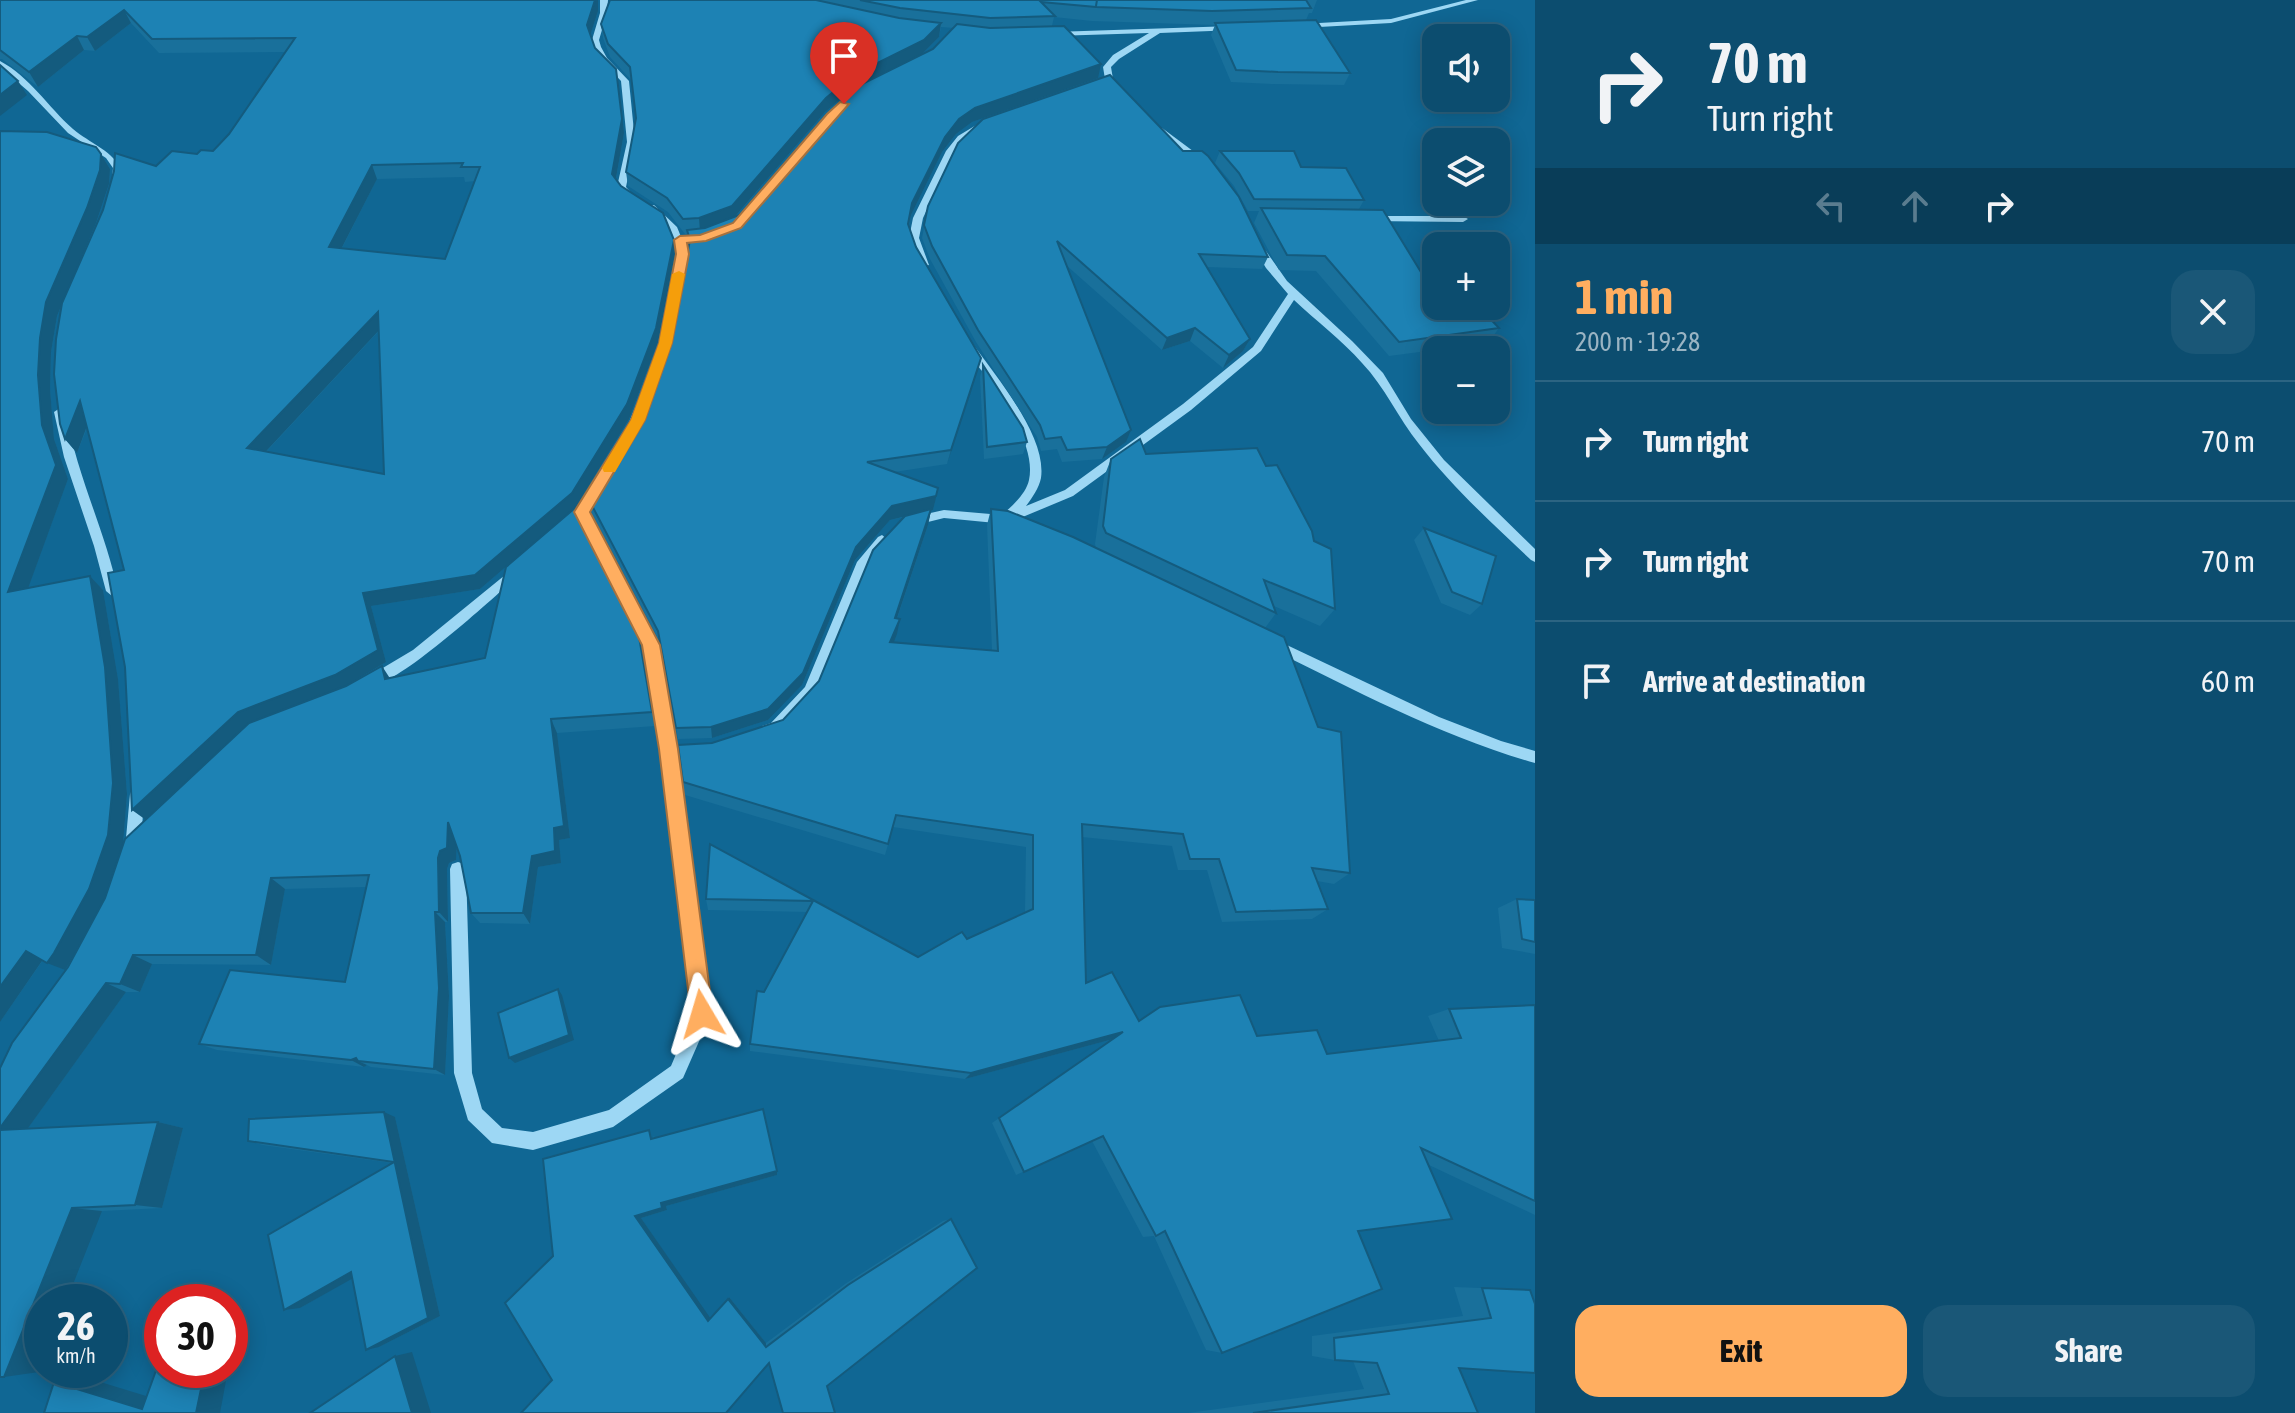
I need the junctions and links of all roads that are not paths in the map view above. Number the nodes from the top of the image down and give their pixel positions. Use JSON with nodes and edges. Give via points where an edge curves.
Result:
{"nodes":[{"id":1,"x":604,"y":0,"type":"edge"},
{"id":2,"x":1474,"y":0,"type":"edge"},
{"id":3,"x":1298,"y":26,"type":"edge"},
{"id":4,"x":1236,"y":28,"type":"edge"},
{"id":5,"x":1159,"y":30,"type":"junction"},
{"id":6,"x":1048,"y":34,"type":"edge"},
{"id":7,"x":0,"y":63,"type":"edge"},
{"id":8,"x":1127,"y":101,"type":"edge"},
{"id":9,"x":998,"y":117,"type":"edge"},
{"id":10,"x":1146,"y":119,"type":"edge"},
{"id":11,"x":1210,"y":167,"type":"edge"},
{"id":12,"x":112,"y":198,"type":"edge"},
{"id":13,"x":1366,"y":219,"type":"edge"},
{"id":14,"x":1463,"y":219,"type":"dead end"},
{"id":15,"x":1251,"y":230,"type":"edge"},
{"id":16,"x":929,"y":274,"type":"edge"},
{"id":17,"x":1292,"y":295,"type":"junction"},
{"id":18,"x":960,"y":330,"type":"edge"},
{"id":19,"x":59,"y":401,"type":"edge"},
{"id":20,"x":622,"y":446,"type":"edge"},
{"id":21,"x":606,"y":473,"type":"edge"},
{"id":22,"x":582,"y":512,"type":"junction"},
{"id":23,"x":1012,"y":523,"type":"junction"},
{"id":24,"x":552,"y":539,"type":"edge"},
{"id":25,"x":1535,"y":557,"type":"edge"},
{"id":26,"x":531,"y":558,"type":"edge"},
{"id":27,"x":115,"y":606,"type":"edge"},
{"id":28,"x":1262,"y":639,"type":"edge"},
{"id":29,"x":364,"y":686,"type":"edge"},
{"id":30,"x":750,"y":735,"type":"edge"},
{"id":31,"x":1535,"y":757,"type":"edge"},
{"id":32,"x":136,"y":782,"type":"edge"},
{"id":33,"x":145,"y":834,"type":"edge"},
{"id":34,"x":134,"y":845,"type":"junction"},
{"id":35,"x":129,"y":859,"type":"edge"},
{"id":36,"x":458,"y":869,"type":"edge"}],
"edges":[{"from":1,"to":20,"type":"street","via":[[596,38],[603,60],[625,81],[631,133],[621,187],[624,194],[671,222],[685,239],[666,343],[638,420]]},
{"from":2,"to":3,"type":"street","via":[[1391,21]]},
{"from":4,"to":5,"type":"street"},
{"from":5,"to":6,"type":"street"},
{"from":5,"to":8,"type":"street","via":[[1107,67],[1104,81]]},
{"from":7,"to":12,"type":"street","via":[[71,131],[109,156],[117,168]]},
{"from":9,"to":16,"type":"street","via":[[961,138],[949,153],[918,218],[914,238]]},
{"from":10,"to":11,"type":"street"},
{"from":13,"to":14,"type":"street"},
{"from":15,"to":17,"type":"street","via":[[1270,271]]},
{"from":17,"to":23,"type":"street","via":[[1257,349],[1187,407],[1069,493]]},
{"from":17,"to":25,"type":"street","via":[[1335,329],[1380,376],[1409,425],[1452,477]]},
{"from":18,"to":23,"type":"street","via":[[1034,457],[1036,477]]},
{"from":19,"to":27,"type":"street","via":[[63,439],[107,562]]},
{"from":21,"to":22,"type":"street"},
{"from":22,"to":24,"type":"street"},
{"from":22,"to":36,"type":"street","via":[[651,645],[676,749],[702,1014],[677,1072],[613,1118],[533,1141],[498,1137],[474,1114],[463,1073]]},
{"from":23,"to":30,"type":"street","via":[[944,514],[896,525],[863,562],[810,690],[775,728]]},
{"from":26,"to":29,"type":"street","via":[[418,654]]},
{"from":28,"to":31,"type":"street","via":[[1443,725]]},
{"from":32,"to":34,"type":"street"},
{"from":33,"to":34,"type":"street"},
{"from":34,"to":35,"type":"street"}]}
